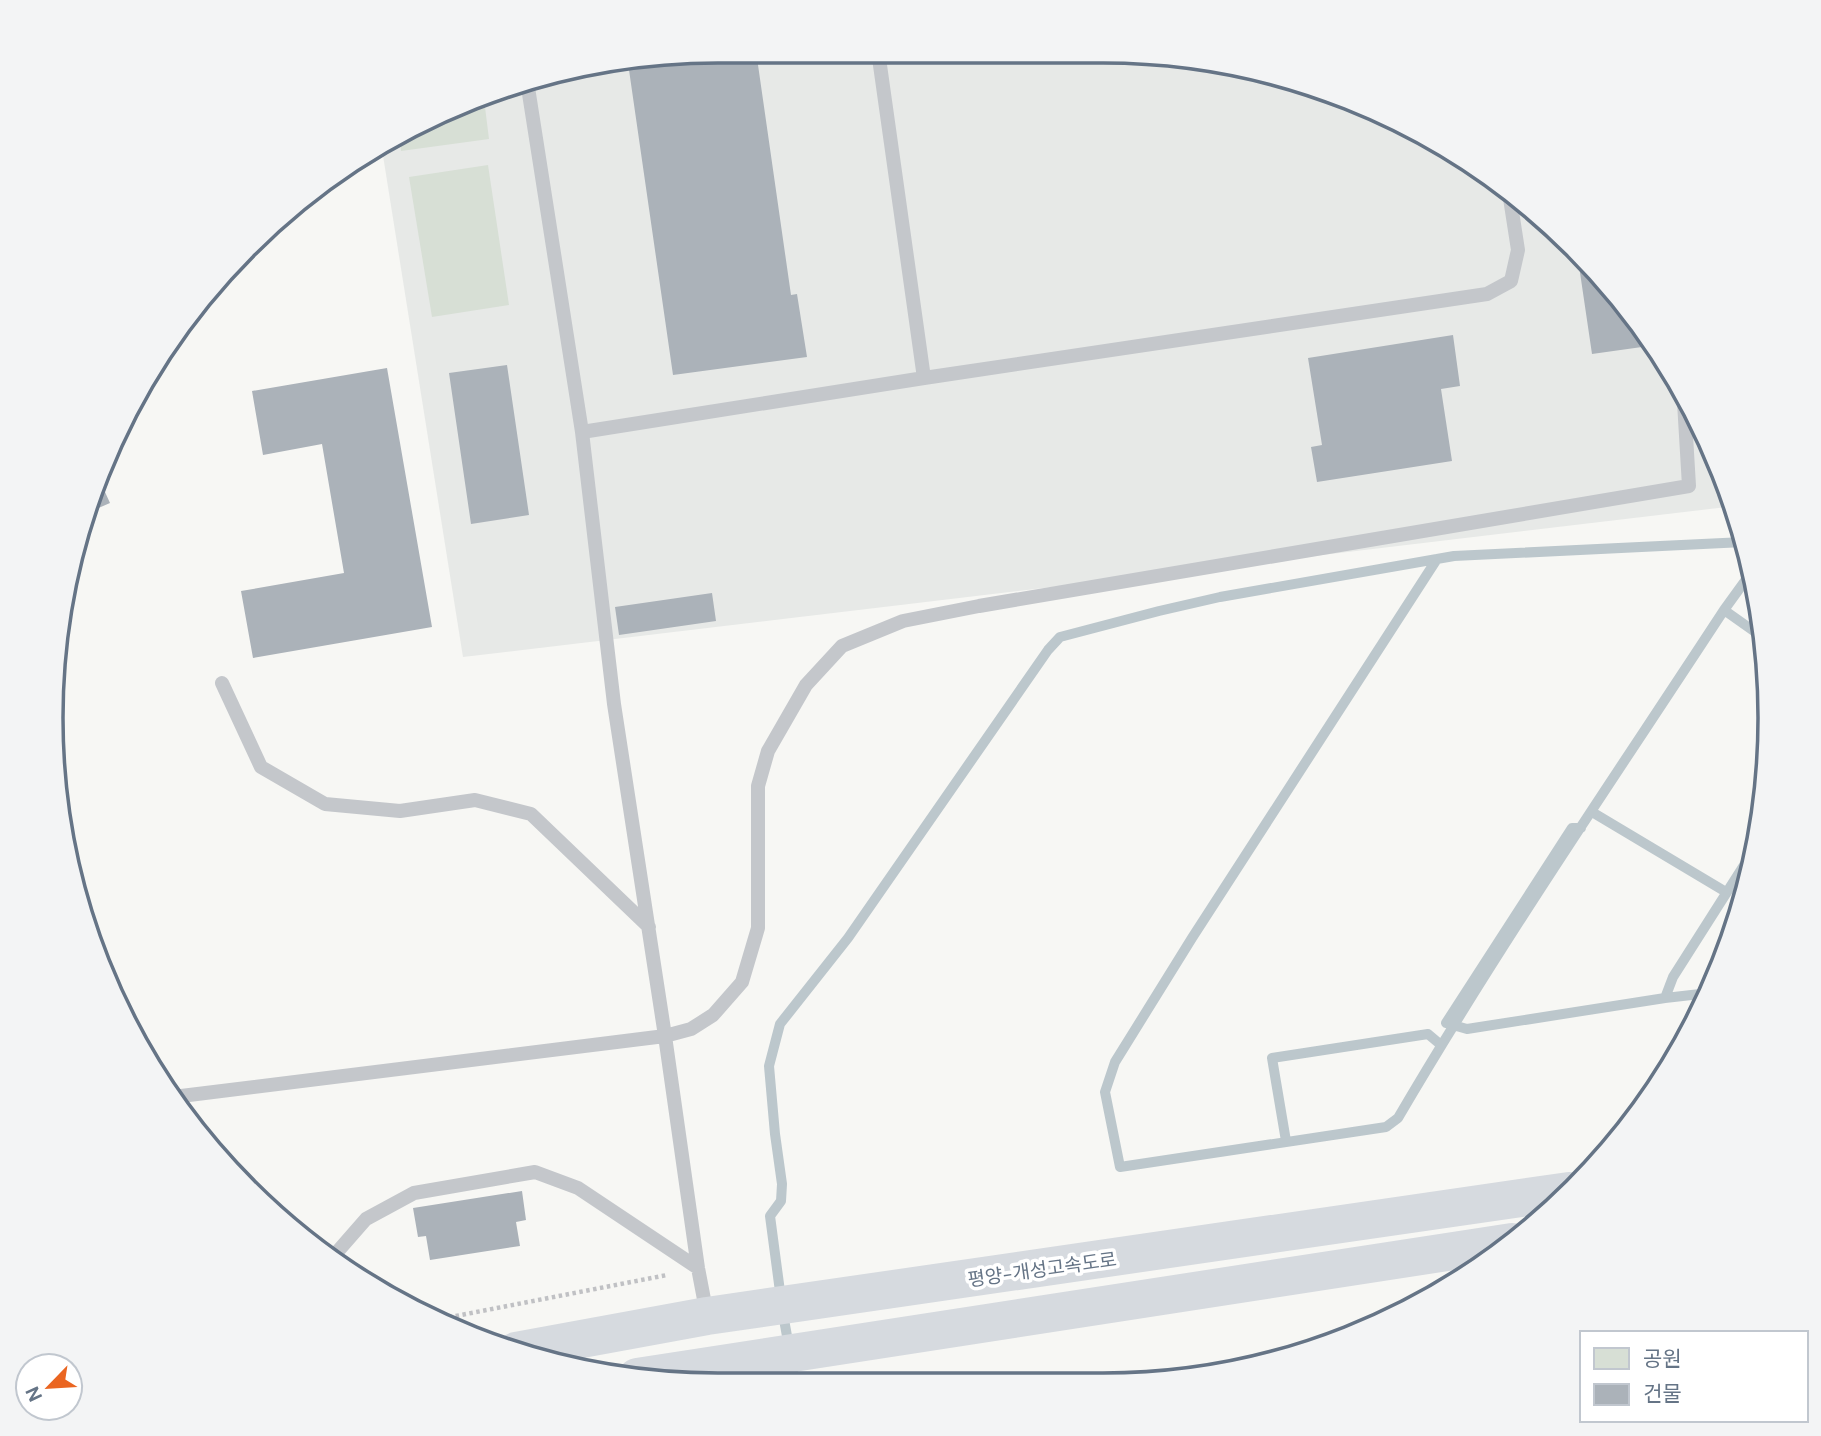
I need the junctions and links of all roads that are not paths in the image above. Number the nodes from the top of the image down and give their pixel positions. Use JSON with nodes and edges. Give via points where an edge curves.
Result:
{"nodes":[{"id":1,"x":880,"y":63,"type":"edge"},
{"id":2,"x":529,"y":91,"type":"edge"},
{"id":3,"x":1511,"y":206,"type":"edge"},
{"id":4,"x":924,"y":378,"type":"junction"},
{"id":5,"x":1685,"y":419,"type":"edge"},
{"id":6,"x":582,"y":432,"type":"junction"},
{"id":7,"x":222,"y":683,"type":"dead end"},
{"id":8,"x":649,"y":927,"type":"junction"},
{"id":9,"x":665,"y":1036,"type":"junction"},
{"id":10,"x":183,"y":1096,"type":"edge"},
{"id":11,"x":1553,"y":1193,"type":"edge"},
{"id":12,"x":1492,"y":1245,"type":"edge"},
{"id":13,"x":338,"y":1251,"type":"edge"},
{"id":14,"x":698,"y":1268,"type":"junction"},
{"id":15,"x":720,"y":1315,"type":"junction"},
{"id":16,"x":537,"y":1347,"type":"edge"},
{"id":17,"x":671,"y":1372,"type":"edge"}],
"edges":[{"from":1,"to":4,"type":"lane"},
{"from":2,"to":6,"type":"lane"},
{"from":3,"to":4,"type":"lane","via":[[1518,250],[1511,281],[1487,294]]},
{"from":4,"to":6,"type":"lane"},
{"from":5,"to":9,"type":"lane","via":[[1689,486],[979,606],[903,621],[842,646],[806,685],[768,751],[758,786],[758,928],[742,982],[713,1015]]},
{"from":6,"to":8,"type":"lane","via":[[614,704]]},
{"from":7,"to":8,"type":"lane","via":[[261,767],[325,804],[400,811],[475,800],[531,814]]},
{"from":8,"to":9,"type":"lane"},
{"from":9,"to":10,"type":"lane"},
{"from":9,"to":14,"type":"lane"},
{"from":11,"to":15,"type":"highway","name":"평양-개성고속도로"},
{"from":12,"to":17,"type":"highway"},
{"from":13,"to":14,"type":"lane","via":[[366,1219],[414,1193],[535,1172],[578,1188]]},
{"from":14,"to":15,"type":"lane"},
{"from":15,"to":16,"type":"highway","name":"평양-개성고속도로"}]}
